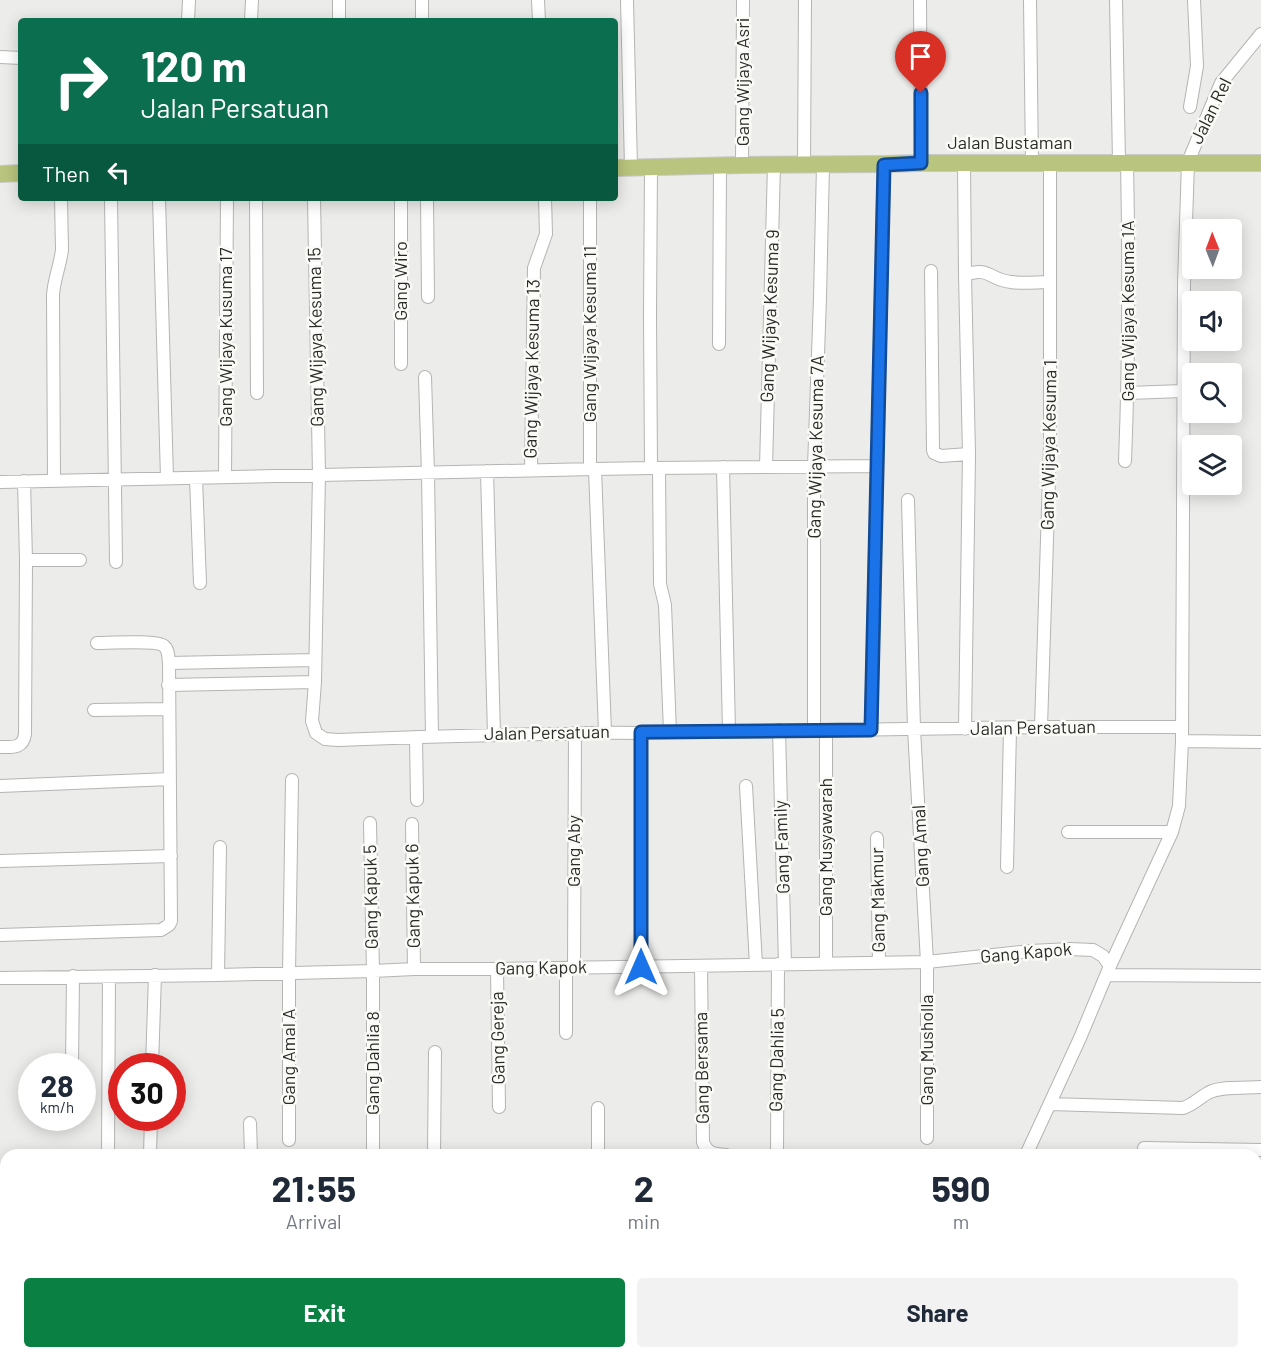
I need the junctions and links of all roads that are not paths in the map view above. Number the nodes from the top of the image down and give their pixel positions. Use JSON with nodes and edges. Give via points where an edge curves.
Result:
{"nodes":[{"id":1,"x":189,"y":0,"type":"edge"},
{"id":2,"x":252,"y":0,"type":"edge"},
{"id":3,"x":339,"y":0,"type":"edge"},
{"id":4,"x":422,"y":0,"type":"edge"},
{"id":5,"x":538,"y":0,"type":"edge"},
{"id":6,"x":627,"y":0,"type":"edge"},
{"id":7,"x":743,"y":0,"type":"edge"},
{"id":8,"x":805,"y":0,"type":"edge"},
{"id":9,"x":920,"y":0,"type":"edge"},
{"id":10,"x":1030,"y":0,"type":"edge"},
{"id":11,"x":1116,"y":0,"type":"edge"},
{"id":12,"x":1194,"y":0,"type":"edge"},
{"id":13,"x":188,"y":18,"type":"edge"},
{"id":14,"x":251,"y":18,"type":"edge"},
{"id":15,"x":339,"y":18,"type":"edge"},
{"id":16,"x":422,"y":18,"type":"edge"},
{"id":17,"x":539,"y":18,"type":"edge"},
{"id":18,"x":1261,"y":34,"type":"edge"},
{"id":19,"x":0,"y":57,"type":"edge"},
{"id":20,"x":18,"y":58,"type":"edge"},
{"id":21,"x":1190,"y":107,"type":"dead end"},
{"id":22,"x":1123,"y":162,"type":"junction"},
{"id":23,"x":1188,"y":162,"type":"junction"},
{"id":24,"x":921,"y":163,"type":"junction"},
{"id":25,"x":964,"y":163,"type":"junction"},
{"id":26,"x":1032,"y":163,"type":"junction"},
{"id":27,"x":1050,"y":163,"type":"junction"},
{"id":28,"x":1261,"y":163,"type":"edge"},
{"id":29,"x":720,"y":165,"type":"junction"},
{"id":30,"x":742,"y":165,"type":"junction"},
{"id":31,"x":774,"y":165,"type":"junction"},
{"id":32,"x":804,"y":165,"type":"junction"},
{"id":33,"x":823,"y":165,"type":"junction"},
{"id":34,"x":884,"y":165,"type":"junction"},
{"id":35,"x":651,"y":167,"type":"junction"},
{"id":36,"x":623,"y":168,"type":"edge"},
{"id":37,"x":18,"y":173,"type":"edge"},
{"id":38,"x":0,"y":174,"type":"edge"},
{"id":39,"x":61,"y":201,"type":"edge"},
{"id":40,"x":111,"y":201,"type":"edge"},
{"id":41,"x":159,"y":201,"type":"edge"},
{"id":42,"x":226,"y":201,"type":"edge"},
{"id":43,"x":256,"y":201,"type":"edge"},
{"id":44,"x":314,"y":201,"type":"edge"},
{"id":45,"x":401,"y":201,"type":"edge"},
{"id":46,"x":427,"y":201,"type":"edge"},
{"id":47,"x":545,"y":201,"type":"edge"},
{"id":48,"x":590,"y":201,"type":"edge"},
{"id":49,"x":931,"y":271,"type":"dead end"},
{"id":50,"x":964,"y":275,"type":"junction"},
{"id":51,"x":1050,"y":282,"type":"junction"},
{"id":52,"x":428,"y":297,"type":"dead end"},
{"id":53,"x":719,"y":344,"type":"dead end"},
{"id":54,"x":1183,"y":363,"type":"edge"},
{"id":55,"x":401,"y":364,"type":"dead end"},
{"id":56,"x":424,"y":377,"type":"dead end"},
{"id":57,"x":1182,"y":392,"type":"edge"},
{"id":58,"x":257,"y":393,"type":"dead end"},
{"id":59,"x":1128,"y":393,"type":"junction"},
{"id":60,"x":1183,"y":423,"type":"edge"},
{"id":61,"x":969,"y":454,"type":"junction"},
{"id":62,"x":1125,"y":461,"type":"dead end"},
{"id":63,"x":877,"y":466,"type":"junction"},
{"id":64,"x":723,"y":467,"type":"junction"},
{"id":65,"x":766,"y":467,"type":"junction"},
{"id":66,"x":814,"y":467,"type":"junction"},
{"id":67,"x":655,"y":468,"type":"junction"},
{"id":68,"x":592,"y":469,"type":"junction"},
{"id":69,"x":531,"y":470,"type":"junction"},
{"id":70,"x":487,"y":471,"type":"junction"},
{"id":71,"x":428,"y":473,"type":"junction"},
{"id":72,"x":319,"y":475,"type":"junction"},
{"id":73,"x":225,"y":477,"type":"junction"},
{"id":74,"x":167,"y":478,"type":"junction"},
{"id":75,"x":196,"y":478,"type":"junction"},
{"id":76,"x":114,"y":479,"type":"junction"},
{"id":77,"x":54,"y":480,"type":"junction"},
{"id":78,"x":24,"y":481,"type":"junction"},
{"id":79,"x":0,"y":482,"type":"edge"},
{"id":80,"x":908,"y":500,"type":"dead end"},
{"id":81,"x":26,"y":560,"type":"junction"},
{"id":82,"x":80,"y":560,"type":"dead end"},
{"id":83,"x":116,"y":562,"type":"dead end"},
{"id":84,"x":200,"y":583,"type":"dead end"},
{"id":85,"x":97,"y":643,"type":"dead end"},
{"id":86,"x":315,"y":660,"type":"junction"},
{"id":87,"x":239,"y":662,"type":"junction"},
{"id":88,"x":169,"y":663,"type":"junction"},
{"id":89,"x":315,"y":682,"type":"junction"},
{"id":90,"x":240,"y":683,"type":"junction"},
{"id":91,"x":168,"y":685,"type":"junction"},
{"id":92,"x":169,"y":709,"type":"junction"},
{"id":93,"x":94,"y":710,"type":"dead end"},
{"id":94,"x":1041,"y":727,"type":"junction"},
{"id":95,"x":1182,"y":727,"type":"junction"},
{"id":96,"x":914,"y":729,"type":"junction"},
{"id":97,"x":965,"y":729,"type":"junction"},
{"id":98,"x":1010,"y":729,"type":"junction"},
{"id":99,"x":779,"y":730,"type":"junction"},
{"id":100,"x":820,"y":730,"type":"junction"},
{"id":101,"x":871,"y":730,"type":"junction"},
{"id":102,"x":729,"y":731,"type":"junction"},
{"id":103,"x":605,"y":732,"type":"junction"},
{"id":104,"x":641,"y":732,"type":"junction"},
{"id":105,"x":670,"y":732,"type":"junction"},
{"id":106,"x":575,"y":734,"type":"junction"},
{"id":107,"x":494,"y":735,"type":"junction"},
{"id":108,"x":432,"y":736,"type":"junction"},
{"id":109,"x":416,"y":737,"type":"junction"},
{"id":110,"x":1182,"y":741,"type":"junction"},
{"id":111,"x":1261,"y":742,"type":"edge"},
{"id":112,"x":0,"y":747,"type":"edge"},
{"id":113,"x":170,"y":779,"type":"junction"},
{"id":114,"x":292,"y":780,"type":"dead end"},
{"id":115,"x":0,"y":786,"type":"edge"},
{"id":116,"x":746,"y":786,"type":"dead end"},
{"id":117,"x":417,"y":800,"type":"dead end"},
{"id":118,"x":370,"y":823,"type":"dead end"},
{"id":119,"x":412,"y":824,"type":"dead end"},
{"id":120,"x":1068,"y":832,"type":"dead end"},
{"id":121,"x":1172,"y":832,"type":"junction"},
{"id":122,"x":877,"y":838,"type":"dead end"},
{"id":123,"x":220,"y":847,"type":"dead end"},
{"id":124,"x":171,"y":856,"type":"junction"},
{"id":125,"x":0,"y":861,"type":"edge"},
{"id":126,"x":1007,"y":867,"type":"dead end"},
{"id":127,"x":0,"y":935,"type":"edge"},
{"id":128,"x":927,"y":962,"type":"junction"},
{"id":129,"x":879,"y":963,"type":"junction"},
{"id":130,"x":782,"y":964,"type":"junction"},
{"id":131,"x":826,"y":964,"type":"junction"},
{"id":132,"x":756,"y":965,"type":"junction"},
{"id":133,"x":701,"y":966,"type":"junction"},
{"id":134,"x":641,"y":967,"type":"junction"},
{"id":135,"x":570,"y":968,"type":"junction"},
{"id":136,"x":414,"y":969,"type":"junction"},
{"id":137,"x":496,"y":969,"type":"junction"},
{"id":138,"x":1108,"y":970,"type":"junction"},
{"id":139,"x":373,"y":971,"type":"junction"},
{"id":140,"x":289,"y":973,"type":"junction"},
{"id":141,"x":155,"y":975,"type":"junction"},
{"id":142,"x":218,"y":975,"type":"junction"},
{"id":143,"x":73,"y":976,"type":"junction"},
{"id":144,"x":1261,"y":976,"type":"edge"},
{"id":145,"x":109,"y":977,"type":"junction"},
{"id":146,"x":0,"y":978,"type":"edge"},
{"id":147,"x":566,"y":1033,"type":"dead end"},
{"id":148,"x":435,"y":1052,"type":"dead end"},
{"id":149,"x":72,"y":1053,"type":"edge"},
{"id":150,"x":152,"y":1053,"type":"edge"},
{"id":151,"x":1261,"y":1088,"type":"edge"},
{"id":152,"x":1050,"y":1104,"type":"junction"},
{"id":153,"x":499,"y":1107,"type":"dead end"},
{"id":154,"x":598,"y":1108,"type":"dead end"},
{"id":155,"x":250,"y":1123,"type":"dead end"},
{"id":156,"x":151,"y":1131,"type":"edge"},
{"id":157,"x":927,"y":1138,"type":"dead end"},
{"id":158,"x":289,"y":1140,"type":"dead end"},
{"id":159,"x":1144,"y":1148,"type":"dead end"},
{"id":160,"x":108,"y":1149,"type":"edge"},
{"id":161,"x":150,"y":1149,"type":"edge"},
{"id":162,"x":251,"y":1149,"type":"edge"},
{"id":163,"x":373,"y":1149,"type":"edge"},
{"id":164,"x":434,"y":1149,"type":"edge"},
{"id":165,"x":598,"y":1149,"type":"edge"},
{"id":166,"x":706,"y":1149,"type":"edge"},
{"id":167,"x":777,"y":1149,"type":"edge"},
{"id":168,"x":1029,"y":1149,"type":"edge"},
{"id":169,"x":1202,"y":1149,"type":"edge"}],
"edges":[{"from":1,"to":13,"type":"street"},
{"from":2,"to":14,"type":"street"},
{"from":3,"to":15,"type":"street"},
{"from":4,"to":16,"type":"street"},
{"from":5,"to":17,"type":"street"},
{"from":6,"to":36,"type":"street"},
{"from":7,"to":30,"type":"street","name":"Gang Wijaya Asri"},
{"from":8,"to":32,"type":"street"},
{"from":9,"to":24,"type":"street"},
{"from":10,"to":26,"type":"street"},
{"from":11,"to":22,"type":"street","name":"Gang Wijaya Kesuma 1A"},
{"from":12,"to":21,"type":"street","via":[[1197,66]]},
{"from":18,"to":23,"type":"street","name":"Jalan Rel","via":[[1221,83]]},
{"from":19,"to":20,"type":"street"},
{"from":22,"to":23,"type":"main road","name":"Jalan Bustaman"},
{"from":22,"to":27,"type":"main road","name":"Jalan Bustaman"},
{"from":22,"to":59,"type":"street","name":"Gang Wijaya Kesuma 1A"},
{"from":23,"to":28,"type":"main road","name":"Jalan Bustaman"},
{"from":23,"to":54,"type":"street"},
{"from":24,"to":25,"type":"main road","name":"Jalan Bustaman"},
{"from":24,"to":34,"type":"main road","name":"Jalan Bustaman"},
{"from":25,"to":26,"type":"main road","name":"Jalan Bustaman"},
{"from":25,"to":50,"type":"street"},
{"from":26,"to":27,"type":"main road","name":"Jalan Bustaman"},
{"from":27,"to":51,"type":"street","name":"Gang Wijaya Kesuma 1"},
{"from":29,"to":30,"type":"main road","name":"Jalan Bustaman"},
{"from":29,"to":35,"type":"main road","name":"Jalan Bustaman"},
{"from":29,"to":53,"type":"street"},
{"from":30,"to":31,"type":"main road","name":"Jalan Bustaman"},
{"from":31,"to":32,"type":"main road","name":"Jalan Bustaman"},
{"from":31,"to":65,"type":"street","name":"Gang Wijaya Kesuma 9"},
{"from":32,"to":33,"type":"main road","name":"Jalan Bustaman"},
{"from":33,"to":34,"type":"main road","name":"Jalan Bustaman"},
{"from":33,"to":66,"type":"street","name":"Gang Wijaya Kesuma 7A"},
{"from":34,"to":63,"type":"street"},
{"from":35,"to":36,"type":"main road","name":"Jalan Bustaman"},
{"from":35,"to":67,"type":"street"},
{"from":37,"to":38,"type":"main road"},
{"from":39,"to":77,"type":"street","via":[[62,250],[53,295]]},
{"from":40,"to":76,"type":"street"},
{"from":41,"to":74,"type":"street"},
{"from":42,"to":73,"type":"street","name":"Gang Wijaya Kusuma 17"},
{"from":43,"to":58,"type":"street"},
{"from":44,"to":72,"type":"street","name":"Gang Wijaya Kesuma 15"},
{"from":45,"to":55,"type":"street","name":"Gang Wiro"},
{"from":46,"to":52,"type":"street"},
{"from":47,"to":69,"type":"street","name":"Gang Wijaya Kesuma 13","via":[[546,234],[534,268]]},
{"from":48,"to":68,"type":"street","name":"Gang Wijaya Kesuma 11"},
{"from":49,"to":61,"type":"street","via":[[933,450],[941,456]]},
{"from":50,"to":51,"type":"street","via":[[982,272],[1012,283]]},
{"from":50,"to":61,"type":"street"},
{"from":51,"to":94,"type":"street","name":"Gang Wijaya Kesuma 1","via":[[1050,446]]},
{"from":56,"to":71,"type":"street"},
{"from":57,"to":59,"type":"street"},
{"from":59,"to":62,"type":"street","name":"Gang Wijaya Kesuma 1A"},
{"from":60,"to":95,"type":"street"},
{"from":61,"to":97,"type":"street"},
{"from":63,"to":66,"type":"street"},
{"from":63,"to":101,"type":"street"},
{"from":64,"to":65,"type":"street"},
{"from":64,"to":67,"type":"street"},
{"from":64,"to":102,"type":"street"},
{"from":65,"to":66,"type":"street"},
{"from":66,"to":100,"type":"street","name":"Gang Wijaya Kesuma 7A"},
{"from":67,"to":68,"type":"street"},
{"from":67,"to":105,"type":"street"},
{"from":68,"to":69,"type":"street"},
{"from":68,"to":103,"type":"street","name":"Gang Wijaya Kesuma 11"},
{"from":69,"to":70,"type":"street"},
{"from":70,"to":71,"type":"street"},
{"from":70,"to":107,"type":"street"},
{"from":71,"to":72,"type":"street"},
{"from":71,"to":108,"type":"street"},
{"from":72,"to":73,"type":"street"},
{"from":72,"to":86,"type":"street","name":"Jalan Persatuan"},
{"from":73,"to":75,"type":"street"},
{"from":74,"to":75,"type":"street"},
{"from":74,"to":76,"type":"street"},
{"from":75,"to":84,"type":"street"},
{"from":76,"to":77,"type":"street"},
{"from":76,"to":83,"type":"street"},
{"from":77,"to":78,"type":"street"},
{"from":78,"to":79,"type":"street"},
{"from":78,"to":81,"type":"street"},
{"from":80,"to":96,"type":"street","name":"Gang Amal"},
{"from":81,"to":82,"type":"street"},
{"from":81,"to":112,"type":"street","via":[[24,739],[18,746]]},
{"from":85,"to":88,"type":"street","via":[[160,644],[168,650]]},
{"from":86,"to":87,"type":"street"},
{"from":86,"to":89,"type":"street","name":"Jalan Persatuan"},
{"from":87,"to":88,"type":"street"},
{"from":87,"to":90,"type":"street"},
{"from":88,"to":91,"type":"street"},
{"from":89,"to":90,"type":"street"},
{"from":89,"to":109,"type":"street","name":"Jalan Persatuan","via":[[312,722],[316,733],[325,739]]},
{"from":90,"to":91,"type":"street"},
{"from":91,"to":92,"type":"street"},
{"from":92,"to":93,"type":"street"},
{"from":92,"to":113,"type":"street"},
{"from":94,"to":95,"type":"street","name":"Jalan Persatuan"},
{"from":94,"to":98,"type":"street","name":"Jalan Persatuan"},
{"from":95,"to":110,"type":"street"},
{"from":96,"to":97,"type":"street","name":"Jalan Persatuan"},
{"from":96,"to":101,"type":"street","name":"Jalan Persatuan"},
{"from":96,"to":128,"type":"street","name":"Gang Amal"},
{"from":97,"to":98,"type":"street","name":"Jalan Persatuan"},
{"from":98,"to":126,"type":"street"},
{"from":99,"to":100,"type":"street","name":"Jalan Persatuan"},
{"from":99,"to":102,"type":"street","name":"Jalan Persatuan"},
{"from":99,"to":130,"type":"street","name":"Gang Family"},
{"from":100,"to":101,"type":"street","name":"Jalan Persatuan"},
{"from":100,"to":131,"type":"street","name":"Gang Musyawarah"},
{"from":102,"to":105,"type":"street","name":"Jalan Persatuan"},
{"from":103,"to":104,"type":"street","name":"Jalan Persatuan"},
{"from":103,"to":106,"type":"street","name":"Jalan Persatuan"},
{"from":104,"to":105,"type":"street","name":"Jalan Persatuan"},
{"from":104,"to":134,"type":"street"},
{"from":106,"to":107,"type":"street","name":"Jalan Persatuan"},
{"from":106,"to":135,"type":"street","name":"Gang Aby"},
{"from":107,"to":108,"type":"street","name":"Jalan Persatuan"},
{"from":108,"to":109,"type":"street","name":"Jalan Persatuan"},
{"from":109,"to":117,"type":"street"},
{"from":110,"to":111,"type":"street"},
{"from":110,"to":121,"type":"street","via":[[1179,806]]},
{"from":113,"to":115,"type":"street"},
{"from":113,"to":124,"type":"street"},
{"from":114,"to":140,"type":"street","name":"Gang Amal A"},
{"from":116,"to":132,"type":"street"},
{"from":118,"to":139,"type":"street","name":"Gang Kapuk 5"},
{"from":119,"to":136,"type":"street","name":"Gang Kapuk 6"},
{"from":120,"to":121,"type":"street"},
{"from":121,"to":138,"type":"street"},
{"from":122,"to":129,"type":"street","name":"Gang Makmur"},
{"from":123,"to":142,"type":"street"},
{"from":124,"to":125,"type":"street"},
{"from":124,"to":127,"type":"street","via":[[171,921],[166,928]]},
{"from":128,"to":129,"type":"street","name":"Gang Kapok"},
{"from":128,"to":138,"type":"street","name":"Gang Kapok","via":[[1031,951],[1093,950],[1103,956]]},
{"from":128,"to":157,"type":"street","name":"Gang Musholla"},
{"from":129,"to":131,"type":"street","name":"Gang Kapok"},
{"from":130,"to":131,"type":"street","name":"Gang Kapok"},
{"from":130,"to":132,"type":"street","name":"Gang Kapok"},
{"from":130,"to":167,"type":"street","name":"Gang Dahlia 5"},
{"from":132,"to":133,"type":"street","name":"Gang Kapok"},
{"from":133,"to":134,"type":"street","name":"Gang Kapok"},
{"from":133,"to":166,"type":"street","name":"Gang Bersama"},
{"from":134,"to":135,"type":"street","name":"Gang Kapok"},
{"from":135,"to":137,"type":"street","name":"Gang Kapok"},
{"from":135,"to":147,"type":"street","name":"Gang Aby"},
{"from":136,"to":137,"type":"street","name":"Gang Kapok"},
{"from":136,"to":139,"type":"street","name":"Gang Kapok"},
{"from":137,"to":153,"type":"street","name":"Gang Gereja"},
{"from":138,"to":144,"type":"street"},
{"from":138,"to":152,"type":"street"},
{"from":139,"to":140,"type":"street","name":"Gang Kapok"},
{"from":139,"to":163,"type":"street","name":"Gang Dahlia 8"},
{"from":140,"to":142,"type":"street","name":"Gang Kapok"},
{"from":140,"to":158,"type":"street","name":"Gang Amal A"},
{"from":141,"to":142,"type":"street","name":"Gang Kapok"},
{"from":141,"to":145,"type":"street","name":"Gang Kapok"},
{"from":141,"to":150,"type":"street"},
{"from":143,"to":145,"type":"street","name":"Gang Kapok"},
{"from":143,"to":146,"type":"street","name":"Gang Kapok"},
{"from":143,"to":149,"type":"street"},
{"from":145,"to":160,"type":"street"},
{"from":148,"to":164,"type":"street"},
{"from":151,"to":152,"type":"street","via":[[1215,1089],[1183,1108]]},
{"from":152,"to":168,"type":"street"},
{"from":154,"to":165,"type":"street"},
{"from":155,"to":162,"type":"street"},
{"from":156,"to":161,"type":"street"},
{"from":159,"to":169,"type":"street"}]}
